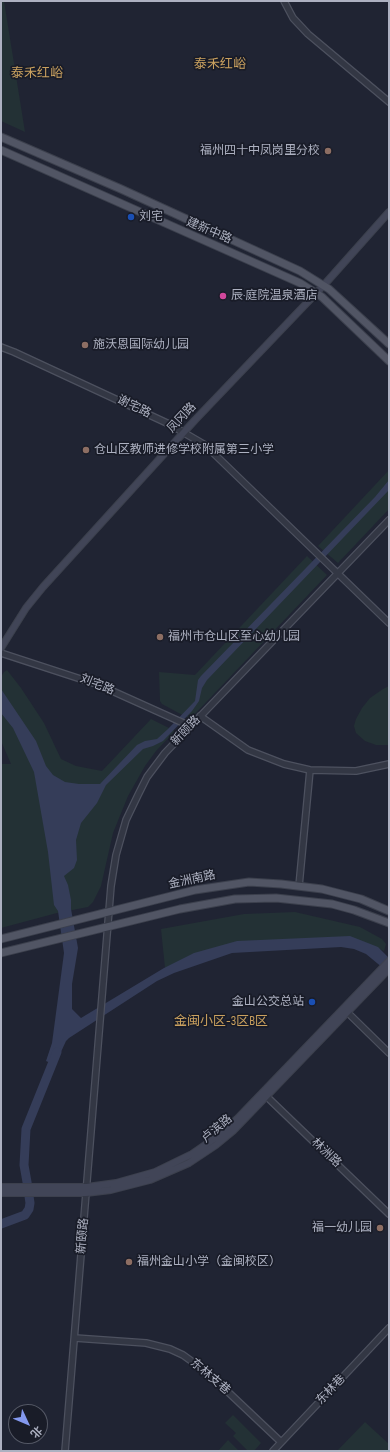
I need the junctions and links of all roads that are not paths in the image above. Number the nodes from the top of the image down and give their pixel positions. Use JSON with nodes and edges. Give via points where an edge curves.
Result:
{"nodes":[{"id":1,"x":284,"y":1,"type":"edge"},
{"id":2,"x":389,"y":102,"type":"edge"},
{"id":3,"x":1,"y":137,"type":"edge"},
{"id":4,"x":1,"y":150,"type":"edge"},
{"id":5,"x":389,"y":212,"type":"edge"},
{"id":6,"x":324,"y":284,"type":"junction"},
{"id":7,"x":316,"y":292,"type":"junction"},
{"id":8,"x":389,"y":344,"type":"edge"},
{"id":9,"x":1,"y":347,"type":"edge"},
{"id":10,"x":389,"y":361,"type":"edge"},
{"id":11,"x":184,"y":432,"type":"junction"},
{"id":12,"x":389,"y":520,"type":"edge"},
{"id":13,"x":338,"y":573,"type":"junction"},
{"id":14,"x":389,"y":623,"type":"edge"},
{"id":15,"x":1,"y":648,"type":"edge"},
{"id":16,"x":1,"y":653,"type":"edge"},
{"id":17,"x":200,"y":716,"type":"junction"},
{"id":18,"x":190,"y":726,"type":"junction"},
{"id":19,"x":389,"y":764,"type":"edge"},
{"id":20,"x":310,"y":770,"type":"junction"},
{"id":21,"x":299,"y":886,"type":"junction"},
{"id":22,"x":110,"y":911,"type":"junction"},
{"id":23,"x":389,"y":911,"type":"edge"},
{"id":24,"x":389,"y":923,"type":"edge"},
{"id":25,"x":109,"y":926,"type":"junction"},
{"id":26,"x":1,"y":939,"type":"edge"},
{"id":27,"x":1,"y":953,"type":"edge"},
{"id":28,"x":389,"y":961,"type":"edge"},
{"id":29,"x":387,"y":968,"type":"edge"},
{"id":30,"x":345,"y":1010,"type":"junction"},
{"id":31,"x":389,"y":1053,"type":"edge"},
{"id":32,"x":265,"y":1094,"type":"junction"},
{"id":33,"x":1,"y":1187,"type":"edge"},
{"id":34,"x":17,"y":1190,"type":"junction"},
{"id":35,"x":87,"y":1190,"type":"junction"},
{"id":36,"x":1,"y":1193,"type":"edge"},
{"id":37,"x":389,"y":1214,"type":"edge"},
{"id":38,"x":389,"y":1328,"type":"edge"},
{"id":39,"x":75,"y":1338,"type":"junction"},
{"id":40,"x":281,"y":1442,"type":"junction"},
{"id":41,"x":65,"y":1451,"type":"edge"},
{"id":42,"x":272,"y":1451,"type":"edge"}],
"edges":[{"from":1,"to":2,"type":"street","via":[[293,18],[308,34]]},
{"from":3,"to":6,"type":"main road","name":"建新中路","via":[[300,270]]},
{"from":4,"to":7,"type":"main road","name":"建新中路","via":[[273,270]]},
{"from":5,"to":6,"type":"main road","name":"凤冈路"},
{"from":6,"to":7,"type":"main road","name":"凤冈路"},
{"from":6,"to":8,"type":"main road","name":"建新中路"},
{"from":7,"to":10,"type":"main road","name":"建新中路"},
{"from":7,"to":11,"type":"main road","name":"凤冈路"},
{"from":9,"to":11,"type":"street","name":"谢宅路","via":[[112,396]]},
{"from":11,"to":13,"type":"street","name":"谢宅路","via":[[205,445]]},
{"from":11,"to":15,"type":"main road","name":"凤冈路","via":[[43,587],[26,608]]},
{"from":12,"to":13,"type":"street","name":"新颐路"},
{"from":13,"to":14,"type":"street","name":"谢宅路"},
{"from":13,"to":17,"type":"street","name":"新颐路"},
{"from":16,"to":18,"type":"street","name":"刘宅路","via":[[89,681]]},
{"from":17,"to":18,"type":"street","name":"新颐路"},
{"from":17,"to":20,"type":"street","via":[[248,750],[284,764]]},
{"from":18,"to":22,"type":"street","name":"新颐路","via":[[152,771],[130,811],[114,867]]},
{"from":19,"to":20,"type":"street","via":[[356,771]]},
{"from":20,"to":21,"type":"street"},
{"from":21,"to":22,"type":"main road","name":"金洲南路","via":[[250,882],[226,885]]},
{"from":21,"to":23,"type":"main road","name":"金洲南路","via":[[348,895]]},
{"from":22,"to":25,"type":"street","name":"新颐路"},
{"from":22,"to":26,"type":"main road","name":"金洲南路"},
{"from":24,"to":25,"type":"main road","via":[[336,905],[262,898],[207,903]]},
{"from":25,"to":27,"type":"main road"},
{"from":25,"to":35,"type":"street","name":"新颐路"},
{"from":28,"to":29,"type":"main road","name":"卢滨路"},
{"from":29,"to":30,"type":"main road","name":"卢滨路"},
{"from":30,"to":31,"type":"street"},
{"from":30,"to":32,"type":"main road","name":"卢滨路"},
{"from":32,"to":35,"type":"main road","name":"卢滨路","via":[[225,1138],[189,1163],[136,1184],[116,1189]]},
{"from":32,"to":37,"type":"street","name":"林洲路"},
{"from":33,"to":34,"type":"main road"},
{"from":34,"to":35,"type":"main road","name":"卢滨路"},
{"from":34,"to":36,"type":"main road","name":"卢滨路"},
{"from":35,"to":39,"type":"street","name":"新颐路"},
{"from":38,"to":40,"type":"street","name":"东林巷"},
{"from":39,"to":40,"type":"street","name":"东林支巷","via":[[146,1343],[183,1355],[208,1373]]},
{"from":39,"to":41,"type":"street","name":"新颐路"},
{"from":40,"to":42,"type":"street","name":"东林巷"}]}
